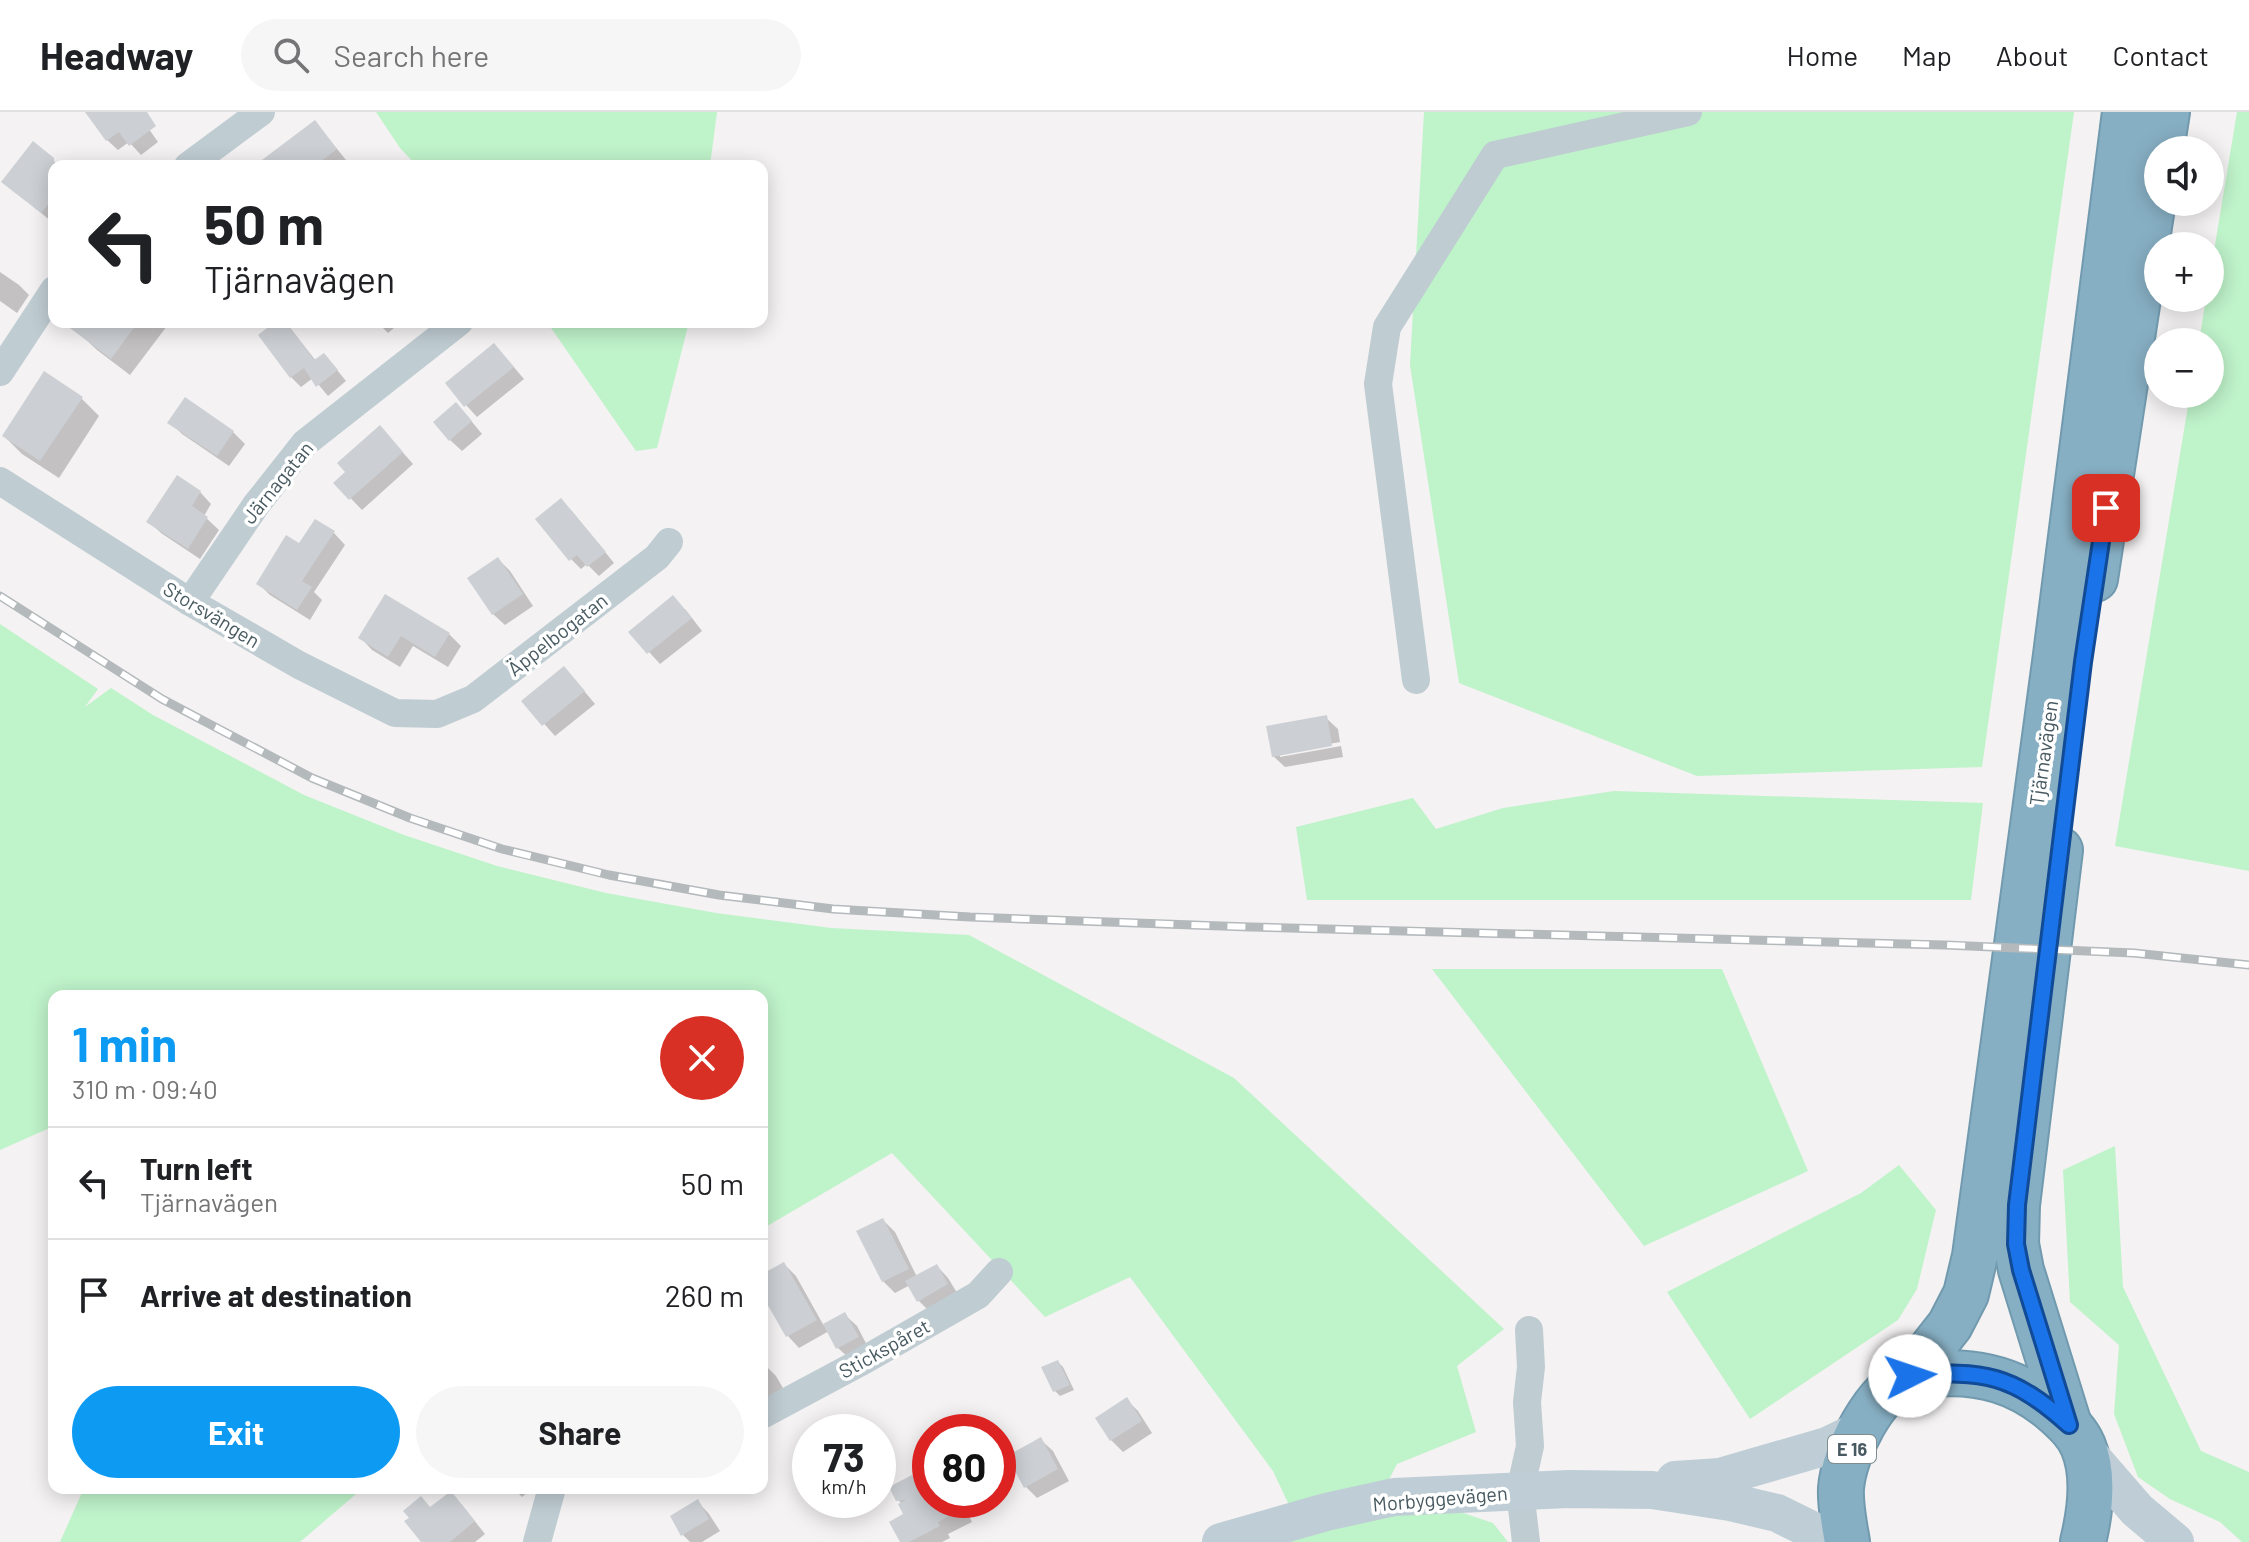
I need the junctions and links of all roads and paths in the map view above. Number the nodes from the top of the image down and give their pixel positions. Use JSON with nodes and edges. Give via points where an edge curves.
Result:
{"nodes":[{"id":1,"x":261,"y":112,"type":"edge"},
{"id":2,"x":1688,"y":112,"type":"edge"},
{"id":3,"x":2125,"y":112,"type":"edge"},
{"id":4,"x":2167,"y":112,"type":"edge"},
{"id":5,"x":2163,"y":136,"type":"edge"},
{"id":6,"x":196,"y":160,"type":"edge"},
{"id":7,"x":2151,"y":216,"type":"edge"},
{"id":8,"x":48,"y":299,"type":"edge"},
{"id":9,"x":451,"y":328,"type":"edge"},
{"id":10,"x":0,"y":372,"type":"edge"},
{"id":11,"x":0,"y":481,"type":"edge"},
{"id":12,"x":669,"y":542,"type":"dead end"},
{"id":13,"x":190,"y":602,"type":"junction"},
{"id":14,"x":1416,"y":680,"type":"dead end"},
{"id":15,"x":437,"y":714,"type":"joint"},
{"id":16,"x":999,"y":1272,"type":"dead end"},
{"id":17,"x":1529,"y":1330,"type":"dead end"},
{"id":18,"x":1910,"y":1376,"type":"junction"},
{"id":19,"x":768,"y":1412,"type":"edge"},
{"id":20,"x":1860,"y":1430,"type":"junction"},
{"id":21,"x":2077,"y":1437,"type":"junction"},
{"id":22,"x":1569,"y":1489,"type":"junction"},
{"id":23,"x":1520,"y":1491,"type":"junction"},
{"id":24,"x":550,"y":1494,"type":"edge"},
{"id":25,"x":537,"y":1542,"type":"edge"},
{"id":26,"x":1221,"y":1542,"type":"edge"},
{"id":27,"x":1526,"y":1542,"type":"edge"},
{"id":28,"x":1836,"y":1542,"type":"edge"},
{"id":29,"x":1847,"y":1542,"type":"edge"},
{"id":30,"x":2083,"y":1542,"type":"edge"},
{"id":31,"x":2175,"y":1542,"type":"edge"}],
"edges":[{"from":1,"to":6,"type":"street"},
{"from":2,"to":14,"type":"street","via":[[1495,155],[1387,327],[1378,384]]},
{"from":3,"to":18,"type":"highway","name":"Tjärnavägen","number":"E 16","via":[[1975,1256],[1966,1294],[1950,1325]]},
{"from":4,"to":5,"type":"highway"},
{"from":7,"to":21,"type":"highway","name":"Tjärnavägen","via":[[2083,662],[2017,1205],[2021,1270]]},
{"from":8,"to":10,"type":"street"},
{"from":9,"to":13,"type":"street","name":"Järnagatan","via":[[305,443]]},
{"from":11,"to":13,"type":"street","name":"Storsvängen"},
{"from":12,"to":15,"type":"street","name":"Äppelbogatan","via":[[657,557],[473,699]]},
{"from":13,"to":15,"type":"street","name":"Storsvängen","via":[[395,713]]},
{"from":16,"to":19,"type":"street","name":"Stickspåret","via":[[978,1295]]},
{"from":17,"to":23,"type":"street","via":[[1530,1446]]},
{"from":18,"to":20,"type":"highway","number":"E 16","via":[[1881,1398]]},
{"from":18,"to":21,"type":"highway","via":[[1972,1373],[2012,1383],[2033,1395]]},
{"from":20,"to":22,"type":"street","name":"Morbyggevägen","via":[[1827,1446],[1720,1477]]},
{"from":20,"to":29,"type":"highway","number":"E 16","via":[[1841,1485]]},
{"from":21,"to":30,"type":"highway","name":"Tjärnavägen","via":[[2091,1491]]},
{"from":21,"to":31,"type":"street","via":[[2137,1510]]},
{"from":22,"to":23,"type":"street","name":"Morbyggevägen"},
{"from":22,"to":28,"type":"street","name":"Morbyggevägen","via":[[1652,1490],[1730,1502],[1777,1513]]},
{"from":23,"to":26,"type":"street","name":"Morbyggevägen","via":[[1394,1497]]},
{"from":23,"to":27,"type":"street"},
{"from":24,"to":25,"type":"street"}]}
